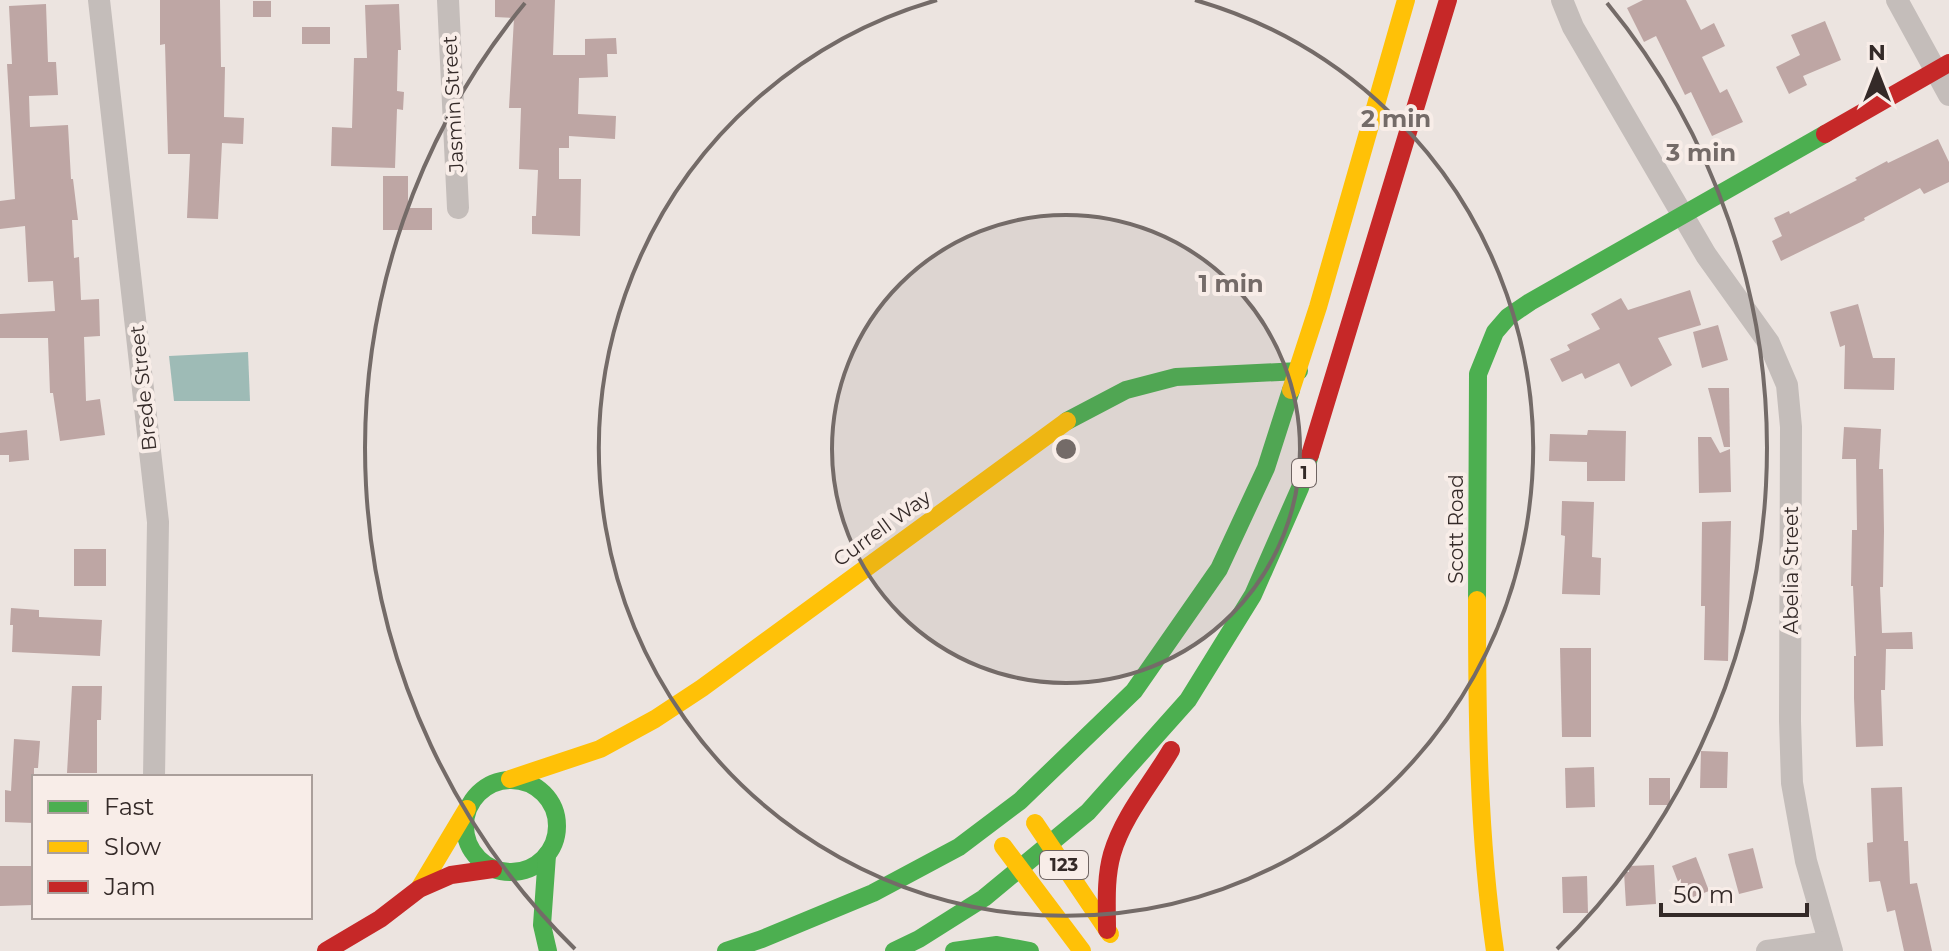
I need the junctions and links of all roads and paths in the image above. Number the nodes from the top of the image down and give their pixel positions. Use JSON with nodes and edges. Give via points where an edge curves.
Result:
{"nodes":[{"id":1,"x":99,"y":0,"type":"edge"},
{"id":2,"x":448,"y":0,"type":"edge"},
{"id":3,"x":1406,"y":0,"type":"edge"},
{"id":4,"x":1448,"y":0,"type":"edge"},
{"id":5,"x":1562,"y":0,"type":"edge"},
{"id":6,"x":1897,"y":0,"type":"edge"},
{"id":7,"x":1942,"y":67,"type":"edge"},
{"id":8,"x":1949,"y":95,"type":"edge"},
{"id":9,"x":458,"y":208,"type":"dead end"},
{"id":10,"x":1682,"y":215,"type":"junction"},
{"id":11,"x":1299,"y":371,"type":"junction"},
{"id":12,"x":1188,"y":700,"type":"junction"},
{"id":13,"x":154,"y":775,"type":"edge"},
{"id":14,"x":510,"y":779,"type":"junction"},
{"id":15,"x":1020,"y":801,"type":"junction"},
{"id":16,"x":468,"y":807,"type":"junction"},
{"id":17,"x":988,"y":826,"type":"junction"},
{"id":18,"x":1050,"y":845,"type":"junction"},
{"id":19,"x":547,"y":855,"type":"junction"},
{"id":20,"x":1021,"y":869,"type":"junction"},
{"id":21,"x":496,"y":870,"type":"junction"},
{"id":22,"x":419,"y":889,"type":"junction"},
{"id":23,"x":514,"y":889,"type":"dead end"},
{"id":24,"x":528,"y":907,"type":"dead end"},
{"id":25,"x":542,"y":925,"type":"junction"},
{"id":26,"x":1107,"y":930,"type":"junction"},
{"id":27,"x":1830,"y":947,"type":"edge"},
{"id":28,"x":326,"y":951,"type":"edge"},
{"id":29,"x":548,"y":951,"type":"edge"},
{"id":30,"x":726,"y":951,"type":"edge"},
{"id":31,"x":894,"y":951,"type":"edge"},
{"id":32,"x":954,"y":951,"type":"edge"},
{"id":33,"x":1030,"y":951,"type":"edge"},
{"id":34,"x":1082,"y":951,"type":"edge"},
{"id":35,"x":1123,"y":951,"type":"edge"},
{"id":36,"x":1495,"y":951,"type":"edge"},
{"id":37,"x":1767,"y":951,"type":"edge"}],
"edges":[{"from":1,"to":13,"type":"street","name":"Brede Street","via":[[158,522]]},
{"from":2,"to":9,"type":"street","name":"Jasmin Street"},
{"from":3,"to":11,"type":"main road","number":"1"},
{"from":4,"to":12,"type":"main road","number":"1","via":[[1300,488],[1253,595]]},
{"from":5,"to":10,"type":"street","name":"Abelia Street"},
{"from":6,"to":7,"type":"street"},
{"from":7,"to":8,"type":"street"},
{"from":7,"to":10,"type":"main road","name":"Scott Road"},
{"from":10,"to":27,"type":"street","name":"Abelia Street","via":[[1769,343],[1787,385],[1792,783]]},
{"from":10,"to":36,"type":"main road","name":"Scott Road","via":[[1511,315],[1487,339],[1478,374],[1477,747]]},
{"from":11,"to":14,"type":"main road","name":"Currell Way","via":[[1176,377],[1113,396],[1062,423],[655,719],[600,749]]},
{"from":11,"to":15,"type":"main road","number":"1","via":[[1266,468],[1219,569],[1134,691]]},
{"from":12,"to":18,"type":"main road","number":"1","via":[[1088,812]]},
{"from":12,"to":26,"type":"main road","via":[[1182,732],[1129,813],[1113,851]]},
{"from":14,"to":16,"type":"main road","via":[[485,787]]},
{"from":14,"to":19,"type":"main road","via":[[536,787],[553,806],[558,831]]},
{"from":15,"to":17,"type":"main road","number":"1"},
{"from":15,"to":18,"type":"main road","number":"123"},
{"from":16,"to":21,"type":"main road","via":[[469,845],[478,859]]},
{"from":16,"to":22,"type":"main road"},
{"from":17,"to":20,"type":"main road","number":"123"},
{"from":17,"to":30,"type":"main road","number":"1","via":[[873,893]]},
{"from":18,"to":20,"type":"main road","number":"1"},
{"from":18,"to":26,"type":"main road","number":"123"},
{"from":19,"to":21,"type":"main road","via":[[526,870]]},
{"from":19,"to":25,"type":"main road"},
{"from":20,"to":31,"type":"main road","number":"1","via":[[984,898]]},
{"from":20,"to":34,"type":"main road","number":"123"},
{"from":21,"to":22,"type":"main road","via":[[451,875]]},
{"from":21,"to":23,"type":"main road"},
{"from":22,"to":28,"type":"main road"},
{"from":24,"to":25,"type":"main road"},
{"from":25,"to":29,"type":"main road"},
{"from":26,"to":35,"type":"main road","number":"123"},
{"from":27,"to":37,"type":"street"},
{"from":32,"to":33,"type":"main road","via":[[997,945]]}]}
